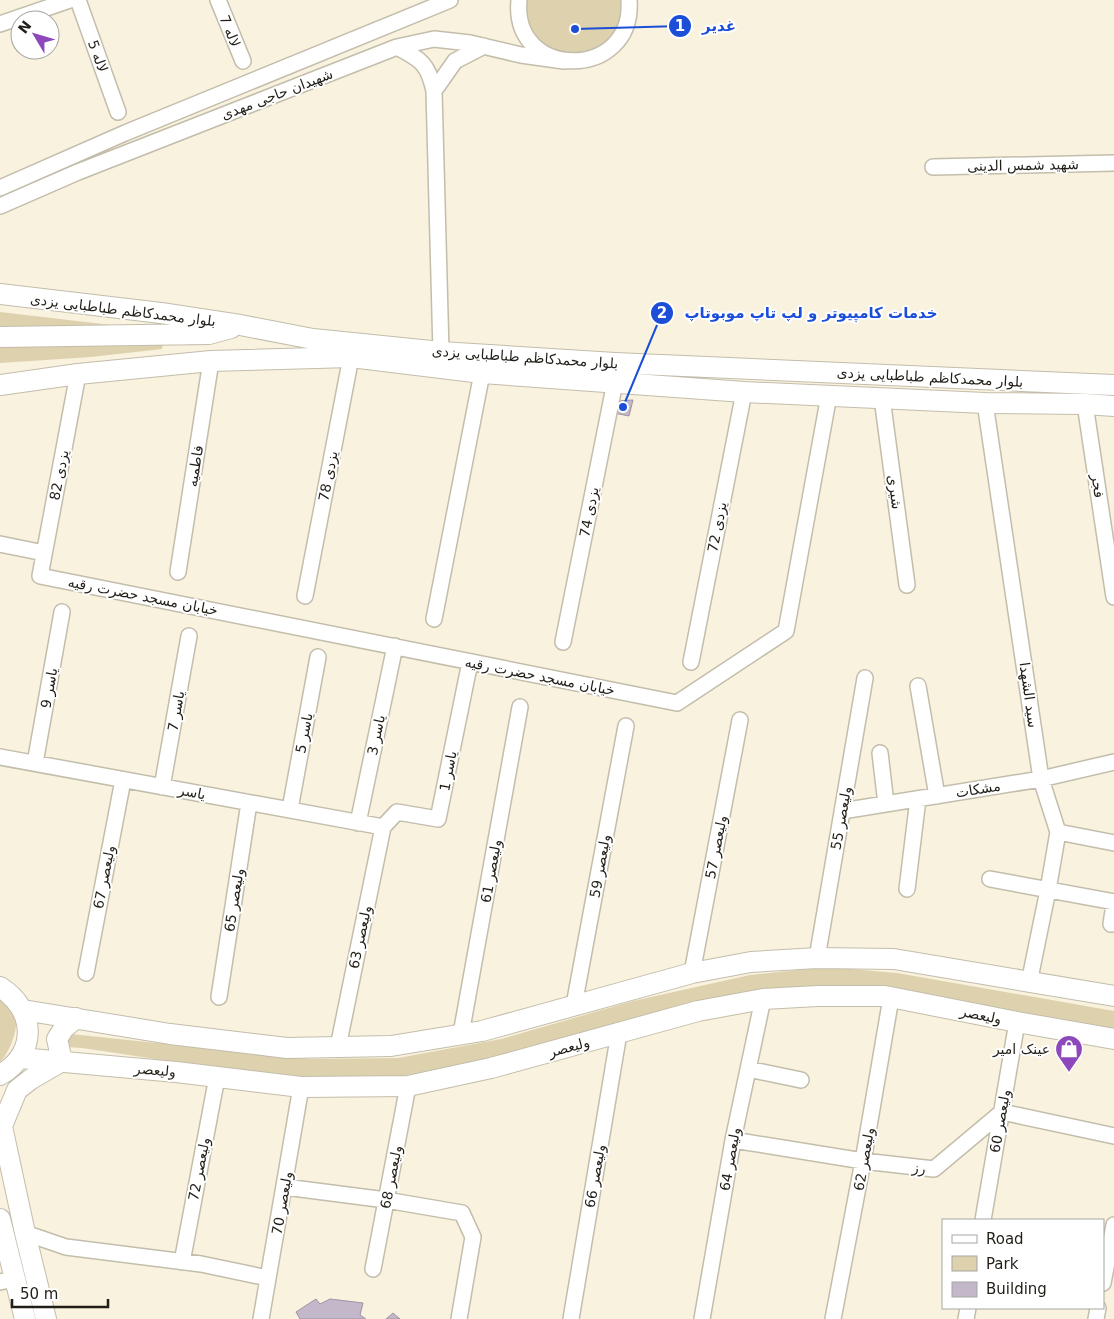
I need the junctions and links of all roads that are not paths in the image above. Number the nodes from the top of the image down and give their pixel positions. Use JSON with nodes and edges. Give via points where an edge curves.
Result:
{"nodes":[{"id":1,"x":70,"y":0,"type":"edge"},
{"id":2,"x":78,"y":0,"type":"edge"},
{"id":3,"x":218,"y":0,"type":"edge"},
{"id":4,"x":450,"y":0,"type":"edge"},
{"id":5,"x":519,"y":0,"type":"edge"},
{"id":6,"x":630,"y":4,"type":"edge"},
{"id":7,"x":422,"y":6,"type":"edge"},
{"id":8,"x":0,"y":24,"type":"edge"},
{"id":9,"x":484,"y":46,"type":"junction"},
{"id":10,"x":397,"y":47,"type":"junction"},
{"id":11,"x":243,"y":61,"type":"dead end"},
{"id":12,"x":564,"y":61,"type":"junction"},
{"id":13,"x":434,"y":92,"type":"junction"},
{"id":14,"x":118,"y":112,"type":"dead end"},
{"id":15,"x":1114,"y":163,"type":"edge"},
{"id":16,"x":932,"y":167,"type":"dead end"},
{"id":17,"x":0,"y":188,"type":"edge"},
{"id":18,"x":0,"y":206,"type":"edge"},
{"id":19,"x":0,"y":294,"type":"edge"},
{"id":20,"x":240,"y":325,"type":"junction"},
{"id":21,"x":0,"y":337,"type":"edge"},
{"id":22,"x":441,"y":352,"type":"junction"},
{"id":23,"x":351,"y":357,"type":"junction"},
{"id":24,"x":211,"y":361,"type":"junction"},
{"id":25,"x":482,"y":373,"type":"junction"},
{"id":26,"x":78,"y":374,"type":"junction"},
{"id":27,"x":615,"y":382,"type":"junction"},
{"id":28,"x":1114,"y":385,"type":"edge"},
{"id":29,"x":0,"y":386,"type":"edge"},
{"id":30,"x":744,"y":392,"type":"junction"},
{"id":31,"x":829,"y":396,"type":"junction"},
{"id":32,"x":882,"y":398,"type":"junction"},
{"id":33,"x":985,"y":403,"type":"junction"},
{"id":34,"x":1085,"y":404,"type":"junction"},
{"id":35,"x":1114,"y":406,"type":"edge"},
{"id":36,"x":0,"y":544,"type":"edge"},
{"id":37,"x":44,"y":553,"type":"junction"},
{"id":38,"x":178,"y":572,"type":"dead end"},
{"id":39,"x":40,"y":576,"type":"joint"},
{"id":40,"x":907,"y":585,"type":"dead end"},
{"id":41,"x":305,"y":596,"type":"dead end"},
{"id":42,"x":1114,"y":597,"type":"edge"},
{"id":43,"x":62,"y":612,"type":"dead end"},
{"id":44,"x":434,"y":620,"type":"dead end"},
{"id":45,"x":190,"y":636,"type":"dead end"},
{"id":46,"x":563,"y":642,"type":"dead end"},
{"id":47,"x":395,"y":646,"type":"junction"},
{"id":48,"x":318,"y":657,"type":"dead end"},
{"id":49,"x":470,"y":662,"type":"junction"},
{"id":50,"x":690,"y":662,"type":"dead end"},
{"id":51,"x":865,"y":678,"type":"dead end"},
{"id":52,"x":918,"y":686,"type":"dead end"},
{"id":53,"x":520,"y":707,"type":"dead end"},
{"id":54,"x":740,"y":720,"type":"dead end"},
{"id":55,"x":626,"y":726,"type":"dead end"},
{"id":56,"x":880,"y":753,"type":"dead end"},
{"id":57,"x":0,"y":757,"type":"edge"},
{"id":58,"x":1114,"y":762,"type":"edge"},
{"id":59,"x":35,"y":763,"type":"junction"},
{"id":60,"x":1041,"y":779,"type":"junction"},
{"id":61,"x":123,"y":780,"type":"junction"},
{"id":62,"x":162,"y":787,"type":"junction"},
{"id":63,"x":937,"y":796,"type":"junction"},
{"id":64,"x":918,"y":799,"type":"junction"},
{"id":65,"x":249,"y":803,"type":"junction"},
{"id":66,"x":886,"y":804,"type":"junction"},
{"id":67,"x":290,"y":809,"type":"junction"},
{"id":68,"x":842,"y":811,"type":"junction"},
{"id":69,"x":358,"y":823,"type":"junction"},
{"id":70,"x":383,"y":827,"type":"junction"},
{"id":71,"x":1058,"y":832,"type":"junction"},
{"id":72,"x":1114,"y":843,"type":"edge"},
{"id":73,"x":990,"y":879,"type":"dead end"},
{"id":74,"x":907,"y":889,"type":"dead end"},
{"id":75,"x":1048,"y":890,"type":"junction"},
{"id":76,"x":1114,"y":904,"type":"edge"},
{"id":77,"x":1110,"y":924,"type":"dead end"},
{"id":78,"x":817,"y":958,"type":"junction"},
{"id":79,"x":86,"y":973,"type":"dead end"},
{"id":80,"x":692,"y":973,"type":"junction"},
{"id":81,"x":1028,"y":983,"type":"junction"},
{"id":82,"x":0,"y":987,"type":"edge"},
{"id":83,"x":1114,"y":996,"type":"edge"},
{"id":84,"x":219,"y":997,"type":"dead end"},
{"id":85,"x":891,"y":998,"type":"junction"},
{"id":86,"x":763,"y":999,"type":"junction"},
{"id":87,"x":574,"y":1005,"type":"junction"},
{"id":88,"x":23,"y":1010,"type":"junction"},
{"id":89,"x":76,"y":1018,"type":"junction"},
{"id":90,"x":1017,"y":1022,"type":"junction"},
{"id":91,"x":619,"y":1033,"type":"junction"},
{"id":92,"x":461,"y":1034,"type":"junction"},
{"id":93,"x":1114,"y":1039,"type":"edge"},
{"id":94,"x":338,"y":1047,"type":"junction"},
{"id":95,"x":20,"y":1058,"type":"junction"},
{"id":96,"x":62,"y":1062,"type":"junction"},
{"id":97,"x":748,"y":1069,"type":"junction"},
{"id":98,"x":0,"y":1075,"type":"edge"},
{"id":99,"x":217,"y":1077,"type":"junction"},
{"id":100,"x":801,"y":1080,"type":"dead end"},
{"id":101,"x":408,"y":1086,"type":"junction"},
{"id":102,"x":301,"y":1087,"type":"junction"},
{"id":103,"x":1002,"y":1112,"type":"junction"},
{"id":104,"x":1,"y":1122,"type":"edge"},
{"id":105,"x":1114,"y":1136,"type":"edge"},
{"id":106,"x":733,"y":1140,"type":"junction"},
{"id":107,"x":864,"y":1161,"type":"junction"},
{"id":108,"x":285,"y":1187,"type":"junction"},
{"id":109,"x":386,"y":1200,"type":"junction"},
{"id":110,"x":0,"y":1219,"type":"edge"},
{"id":111,"x":983,"y":1219,"type":"edge"},
{"id":112,"x":1114,"y":1225,"type":"edge"},
{"id":113,"x":24,"y":1233,"type":"junction"},
{"id":114,"x":1106,"y":1242,"type":"edge"},
{"id":115,"x":182,"y":1262,"type":"junction"},
{"id":116,"x":373,"y":1268,"type":"dead end"},
{"id":117,"x":1104,"y":1269,"type":"edge"},
{"id":118,"x":268,"y":1278,"type":"junction"},
{"id":119,"x":8,"y":1281,"type":"edge"},
{"id":120,"x":265,"y":1318,"type":"edge"},
{"id":121,"x":25,"y":1319,"type":"edge"},
{"id":122,"x":46,"y":1319,"type":"edge"},
{"id":123,"x":459,"y":1319,"type":"edge"},
{"id":124,"x":571,"y":1319,"type":"edge"},
{"id":125,"x":702,"y":1319,"type":"edge"},
{"id":126,"x":833,"y":1319,"type":"edge"}],
"edges":[{"from":1,"to":8,"type":"street"},
{"from":2,"to":14,"type":"street","name":"لاله 5"},
{"from":3,"to":11,"type":"street","name":"لاله 7"},
{"from":4,"to":7,"type":"street","name":"شهیدان حاجی مهدی"},
{"from":5,"to":12,"type":"street","via":[[520,18],[527,36],[549,57]]},
{"from":6,"to":12,"type":"street","name":"شهیدان حاجی مهدی","via":[[625,27],[607,51],[594,59]]},
{"from":7,"to":17,"type":"street","name":"شهیدان حاجی مهدی"},
{"from":9,"to":10,"type":"street","name":"شهیدان حاجی مهدی","via":[[434,39]]},
{"from":9,"to":12,"type":"street","name":"شهیدان حاجی مهدی"},
{"from":9,"to":13,"type":"street","via":[[455,61]]},
{"from":10,"to":13,"type":"street","via":[[427,68]]},
{"from":10,"to":18,"type":"street","name":"شهیدان حاجی مهدی","via":[[78,172]]},
{"from":13,"to":22,"type":"street"},
{"from":15,"to":16,"type":"street","name":"شهید شمس الدینی"},
{"from":19,"to":20,"type":"main road","name":"بلوار محمدکاظم طباطبایی یزدی"},
{"from":20,"to":21,"type":"main road","via":[[208,334]]},
{"from":20,"to":22,"type":"main road","name":"بلوار محمدکاظم طباطبایی یزدی","via":[[312,339]]},
{"from":22,"to":28,"type":"main road","name":"بلوار محمدکاظم طباطبایی یزدی"},
{"from":23,"to":24,"type":"main road","name":"بلوار محمدکاظم طباطبایی یزدی"},
{"from":23,"to":25,"type":"main road","name":"بلوار محمدکاظم طباطبایی یزدی"},
{"from":23,"to":41,"type":"street","name":"یزدی 78"},
{"from":24,"to":26,"type":"main road","name":"بلوار محمدکاظم طباطبایی یزدی"},
{"from":24,"to":38,"type":"street","name":"فاطمیه"},
{"from":25,"to":27,"type":"main road","name":"بلوار محمدکاظم طباطبایی یزدی"},
{"from":25,"to":44,"type":"street"},
{"from":26,"to":29,"type":"main road","name":"بلوار محمدکاظم طباطبایی یزدی"},
{"from":26,"to":37,"type":"street","name":"یزدی 82"},
{"from":27,"to":30,"type":"main road","name":"بلوار محمدکاظم طباطبایی یزدی"},
{"from":27,"to":46,"type":"street","name":"یزدی 74"},
{"from":30,"to":31,"type":"main road","name":"بلوار محمدکاظم طباطبایی یزدی"},
{"from":30,"to":50,"type":"street","name":"یزدی 72"},
{"from":31,"to":32,"type":"main road","name":"بلوار محمدکاظم طباطبایی یزدی"},
{"from":31,"to":49,"type":"street","name":"خیابان مسجد حضرت رقیه","via":[[786,631],[677,703]]},
{"from":32,"to":33,"type":"main road","name":"بلوار محمدکاظم طباطبایی یزدی"},
{"from":32,"to":40,"type":"street","name":"شیری"},
{"from":33,"to":34,"type":"main road","name":"بلوار محمدکاظم طباطبایی یزدی"},
{"from":33,"to":60,"type":"street","name":"سید الشهدا"},
{"from":34,"to":35,"type":"main road","name":"بلوار محمدکاظم طباطبایی یزدی"},
{"from":34,"to":42,"type":"street","name":"فجر"},
{"from":36,"to":37,"type":"street"},
{"from":37,"to":39,"type":"street","name":"یزدی 82"},
{"from":39,"to":47,"type":"street","name":"خیابان مسجد حضرت رقیه"},
{"from":43,"to":59,"type":"street","name":"یاسر 9"},
{"from":45,"to":62,"type":"street","name":"یاسر 7"},
{"from":47,"to":49,"type":"street","name":"خیابان مسجد حضرت رقیه"},
{"from":47,"to":69,"type":"street","name":"یاسر 3"},
{"from":48,"to":67,"type":"street","name":"یاسر 5"},
{"from":49,"to":70,"type":"street","name":"یاسر 1","via":[[438,819],[396,812]]},
{"from":51,"to":68,"type":"street","name":"ولیعصر 55"},
{"from":52,"to":63,"type":"street"},
{"from":53,"to":92,"type":"street","name":"ولیعصر 61"},
{"from":54,"to":80,"type":"street","name":"ولیعصر 57"},
{"from":55,"to":87,"type":"street","name":"ولیعصر 59"},
{"from":56,"to":66,"type":"street"},
{"from":57,"to":59,"type":"street","name":"یاسر"},
{"from":58,"to":60,"type":"street","name":"مشکات"},
{"from":59,"to":61,"type":"street","name":"یاسر"},
{"from":60,"to":63,"type":"street","name":"مشکات"},
{"from":60,"to":71,"type":"street","name":"سید الشهدا"},
{"from":61,"to":62,"type":"street","name":"یاسر"},
{"from":61,"to":79,"type":"street","name":"ولیعصر 67"},
{"from":62,"to":65,"type":"street","name":"یاسر"},
{"from":63,"to":64,"type":"street","name":"مشکات"},
{"from":64,"to":66,"type":"street","name":"مشکات"},
{"from":64,"to":74,"type":"street"},
{"from":65,"to":67,"type":"street","name":"یاسر"},
{"from":65,"to":84,"type":"street","name":"ولیعصر 65"},
{"from":66,"to":68,"type":"street","name":"مشکات"},
{"from":67,"to":69,"type":"street","name":"یاسر"},
{"from":68,"to":78,"type":"street","name":"ولیعصر 55"},
{"from":69,"to":70,"type":"street","name":"یاسر"},
{"from":70,"to":94,"type":"street","name":"ولیعصر 63"},
{"from":71,"to":72,"type":"street"},
{"from":71,"to":75,"type":"street","name":"سید الشهدا"},
{"from":73,"to":75,"type":"street"},
{"from":75,"to":76,"type":"street"},
{"from":75,"to":81,"type":"street","name":"سید الشهدا"},
{"from":76,"to":77,"type":"street"},
{"from":78,"to":80,"type":"main road","via":[[751,962]]},
{"from":78,"to":81,"type":"main road","via":[[894,959]]},
{"from":80,"to":87,"type":"main road"},
{"from":81,"to":83,"type":"main road"},
{"from":82,"to":88,"type":"main road","via":[[14,996]]},
{"from":85,"to":86,"type":"main road","name":"ولیعصر","via":[[818,996]]},
{"from":85,"to":90,"type":"main road","name":"ولیعصر"},
{"from":85,"to":107,"type":"street","name":"ولیعصر 62"},
{"from":86,"to":91,"type":"main road","name":"ولیعصر","via":[[698,1011]]},
{"from":86,"to":97,"type":"street","name":"ولیعصر 64"},
{"from":87,"to":92,"type":"main road"},
{"from":88,"to":89,"type":"main road"},
{"from":88,"to":95,"type":"main road","via":[[28,1026],[27,1042]]},
{"from":89,"to":94,"type":"main road","via":[[214,1040],[287,1048]]},
{"from":89,"to":96,"type":"main road","via":[[57,1039]]},
{"from":90,"to":93,"type":"main road","name":"ولیعصر"},
{"from":90,"to":103,"type":"street","name":"ولیعصر 60"},
{"from":91,"to":101,"type":"main road","name":"ولیعصر","via":[[491,1068]]},
{"from":91,"to":124,"type":"street","name":"ولیعصر 66"},
{"from":92,"to":94,"type":"main road","via":[[391,1046]]},
{"from":95,"to":96,"type":"main road","name":"ولیعصر"},
{"from":95,"to":98,"type":"main road","via":[[10,1070]]},
{"from":96,"to":99,"type":"main road","name":"ولیعصر"},
{"from":96,"to":104,"type":"main road","via":[[17,1090]]},
{"from":97,"to":100,"type":"street"},
{"from":97,"to":106,"type":"street","name":"ولیعصر 64"},
{"from":99,"to":102,"type":"main road","name":"ولیعصر"},
{"from":99,"to":115,"type":"street","name":"ولیعصر 72"},
{"from":101,"to":102,"type":"main road","name":"ولیعصر"},
{"from":101,"to":109,"type":"street","name":"ولیعصر 68"},
{"from":102,"to":108,"type":"street","name":"ولیعصر 70"},
{"from":103,"to":105,"type":"street"},
{"from":103,"to":107,"type":"street","name":"رز","via":[[934,1169]]},
{"from":103,"to":111,"type":"street","name":"ولیعصر 60"},
{"from":104,"to":113,"type":"main road"},
{"from":106,"to":107,"type":"street","name":"رز"},
{"from":106,"to":125,"type":"street","name":"ولیعصر 64"},
{"from":107,"to":126,"type":"street","name":"ولیعصر 62"},
{"from":108,"to":109,"type":"street"},
{"from":108,"to":118,"type":"street","name":"ولیعصر 70"},
{"from":109,"to":116,"type":"street","name":"ولیعصر 68"},
{"from":109,"to":123,"type":"street","via":[[462,1213],[473,1237]]},
{"from":110,"to":119,"type":"main road"},
{"from":112,"to":114,"type":"street"},
{"from":113,"to":115,"type":"street","via":[[66,1247]]},
{"from":113,"to":122,"type":"main road"},
{"from":114,"to":117,"type":"street"},
{"from":115,"to":118,"type":"street"},
{"from":118,"to":120,"type":"street","name":"ولیعصر 70"},
{"from":119,"to":121,"type":"main road"}]}
